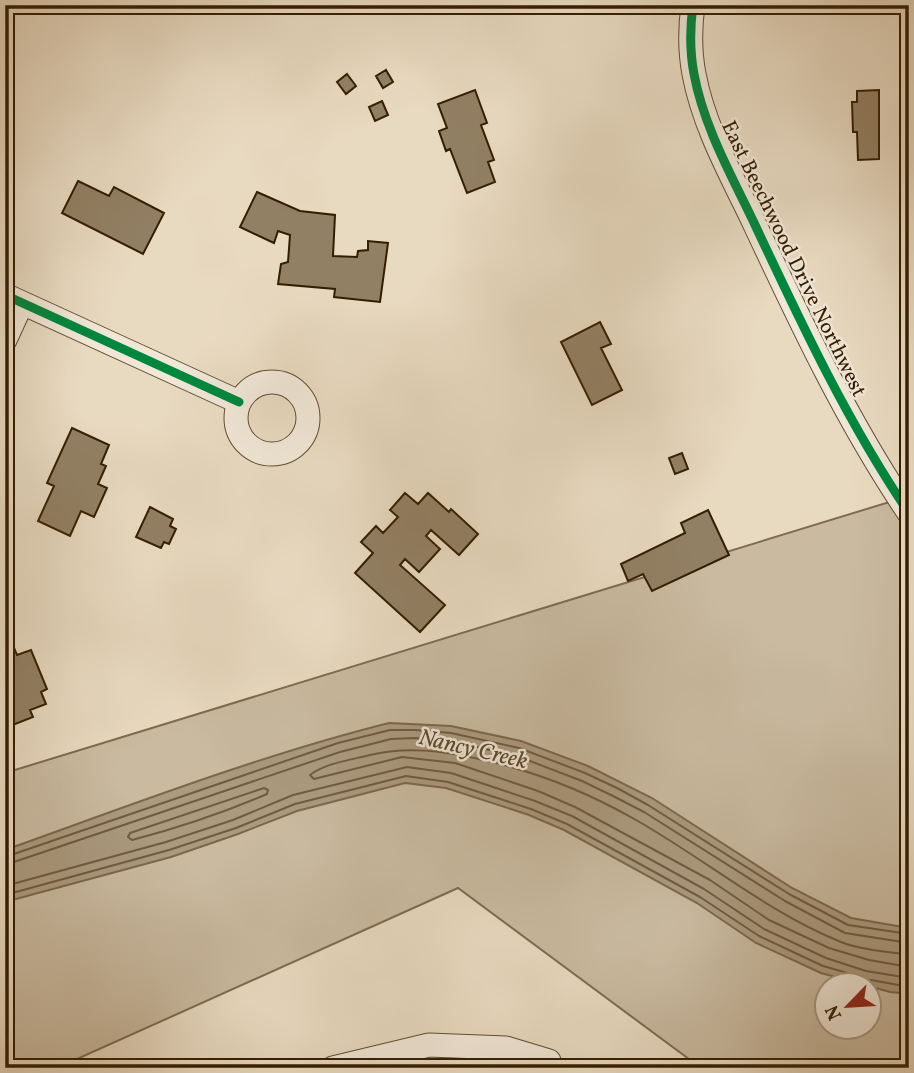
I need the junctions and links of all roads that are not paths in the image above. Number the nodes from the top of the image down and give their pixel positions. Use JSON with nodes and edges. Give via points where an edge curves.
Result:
{"nodes":[{"id":1,"x":693,"y":5,"type":"edge"},
{"id":2,"x":14,"y":299,"type":"edge"},
{"id":3,"x":5,"y":340,"type":"edge"},
{"id":4,"x":239,"y":402,"type":"dead end"},
{"id":5,"x":909,"y":513,"type":"edge"},
{"id":6,"x":549,"y":1061,"type":"dead end"},
{"id":7,"x":333,"y":1068,"type":"edge"}],
"edges":[{"from":1,"to":5,"type":"street","name":"East Beechwood Drive Northwest","via":[[694,74],[708,125],[820,361],[883,476]]},
{"from":2,"to":3,"type":"street"},
{"from":2,"to":4,"type":"street"},
{"from":6,"to":7,"type":"street","via":[[506,1048],[429,1045]]}]}
